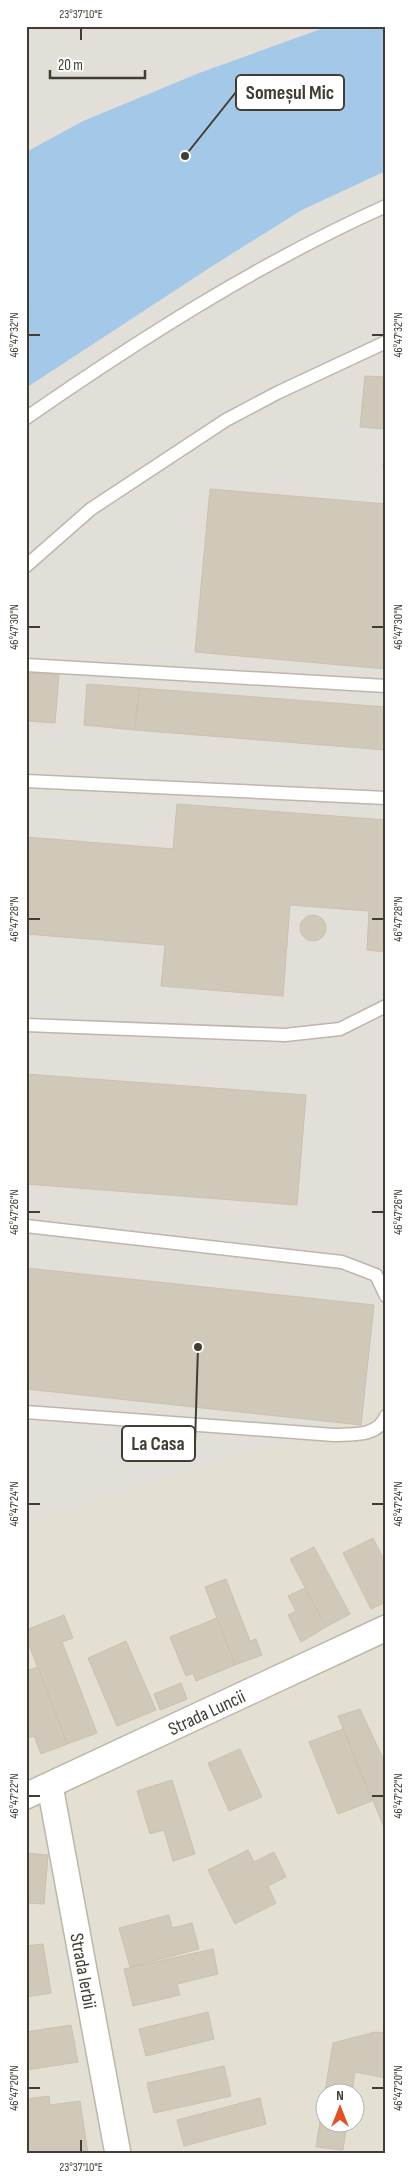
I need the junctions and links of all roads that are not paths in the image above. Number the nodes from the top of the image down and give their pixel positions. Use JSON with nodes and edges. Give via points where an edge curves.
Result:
{"nodes":[{"id":1,"x":386,"y":206,"type":"edge"},
{"id":2,"x":386,"y":342,"type":"edge"},
{"id":3,"x":26,"y":418,"type":"edge"},
{"id":4,"x":26,"y":566,"type":"edge"},
{"id":5,"x":26,"y":665,"type":"edge"},
{"id":6,"x":386,"y":686,"type":"edge"},
{"id":7,"x":26,"y":781,"type":"edge"},
{"id":8,"x":386,"y":798,"type":"edge"},
{"id":9,"x":386,"y":1006,"type":"edge"},
{"id":10,"x":26,"y":1025,"type":"edge"},
{"id":11,"x":26,"y":1226,"type":"edge"},
{"id":12,"x":386,"y":1296,"type":"edge"},
{"id":13,"x":26,"y":1412,"type":"edge"},
{"id":14,"x":386,"y":1416,"type":"edge"},
{"id":15,"x":386,"y":1628,"type":"edge"},
{"id":16,"x":50,"y":1786,"type":"junction"},
{"id":17,"x":26,"y":1796,"type":"edge"},
{"id":18,"x":118,"y":2154,"type":"edge"}],
"edges":[{"from":1,"to":3,"type":"lane","via":[[261,269],[101,367]]},
{"from":2,"to":4,"type":"lane","via":[[226,420],[91,509]]},
{"from":5,"to":6,"type":"lane"},
{"from":7,"to":8,"type":"lane"},
{"from":9,"to":10,"type":"lane","via":[[340,1030],[285,1035]]},
{"from":11,"to":12,"type":"lane","via":[[342,1262],[376,1275]]},
{"from":13,"to":14,"type":"lane","via":[[334,1435],[367,1434]]},
{"from":15,"to":16,"type":"street","name":"Strada Luncii"},
{"from":16,"to":17,"type":"street","name":"Strada Luncii"},
{"from":16,"to":18,"type":"street","name":"Strada Ierbii"}]}
